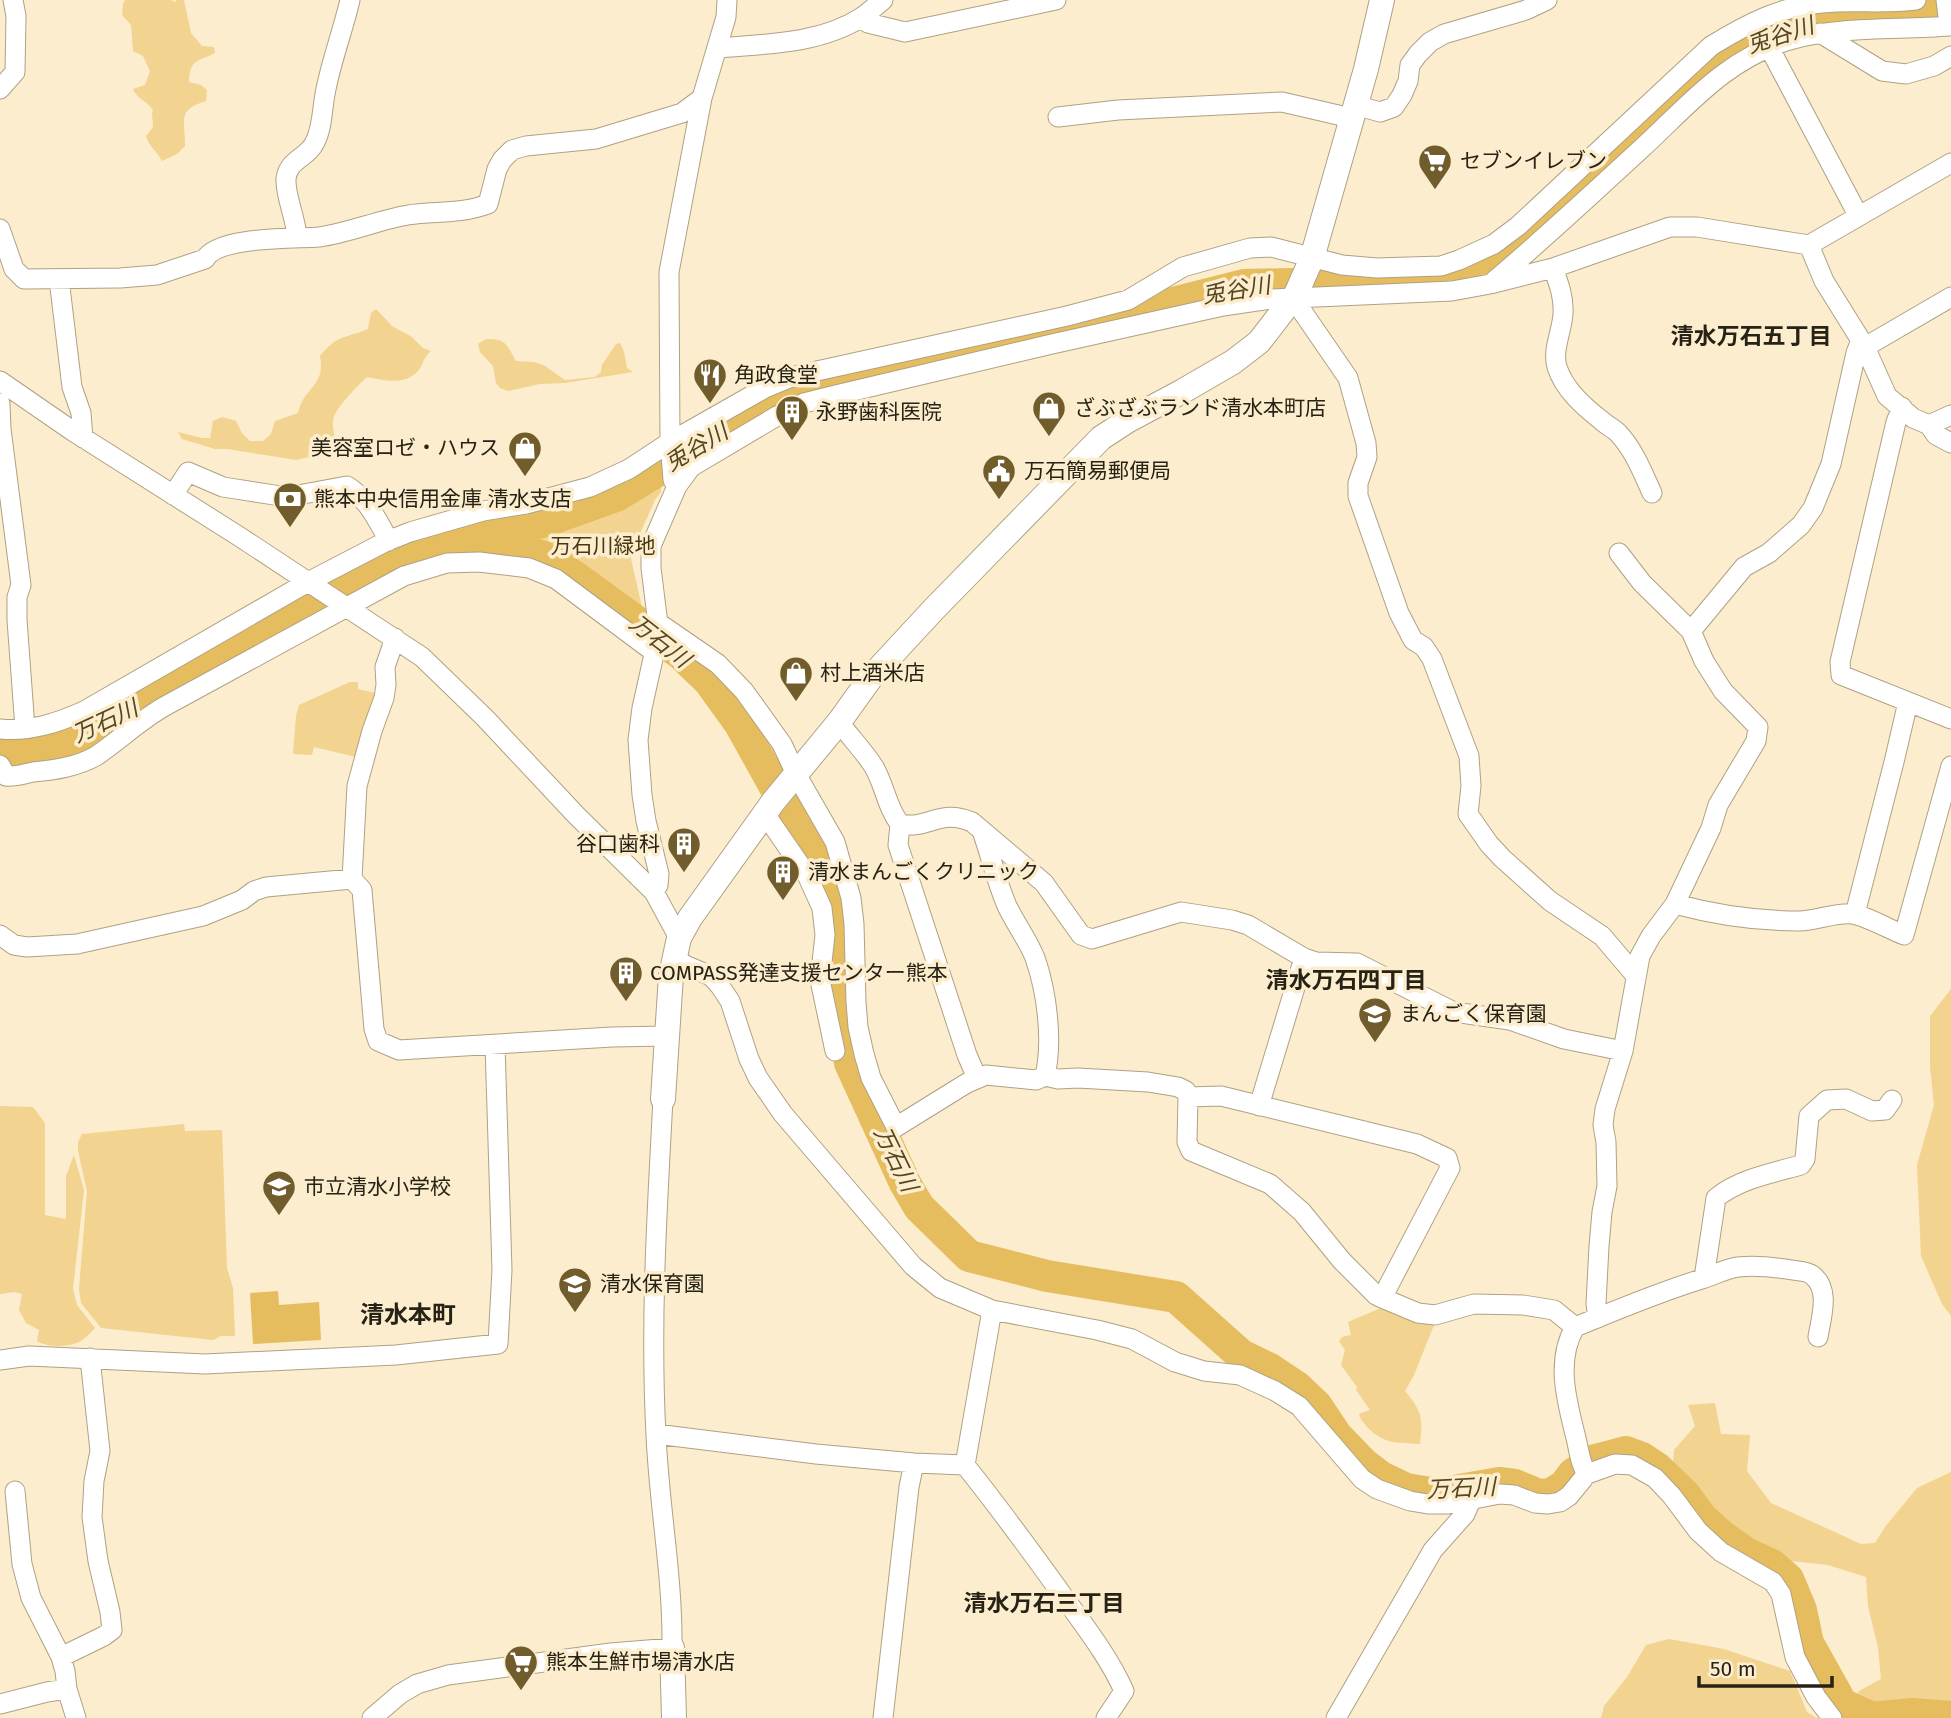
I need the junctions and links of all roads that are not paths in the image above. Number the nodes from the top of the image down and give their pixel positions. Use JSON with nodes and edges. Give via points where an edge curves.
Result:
{"nodes":[{"id":1,"x":13,"y":0,"type":"edge"},
{"id":2,"x":350,"y":0,"type":"edge"},
{"id":3,"x":727,"y":0,"type":"edge"},
{"id":4,"x":884,"y":0,"type":"edge"},
{"id":5,"x":1056,"y":0,"type":"edge"},
{"id":6,"x":1382,"y":0,"type":"edge"},
{"id":7,"x":1547,"y":0,"type":"edge"},
{"id":8,"x":1916,"y":0,"type":"edge"},
{"id":9,"x":861,"y":18,"type":"junction"},
{"id":10,"x":1948,"y":18,"type":"edge"},
{"id":11,"x":1820,"y":33,"type":"junction"},
{"id":12,"x":1769,"y":47,"type":"junction"},
{"id":13,"x":718,"y":48,"type":"junction"},
{"id":14,"x":1951,"y":56,"type":"edge"},
{"id":15,"x":0,"y":89,"type":"edge"},
{"id":16,"x":702,"y":98,"type":"junction"},
{"id":17,"x":1353,"y":112,"type":"junction"},
{"id":18,"x":1058,"y":117,"type":"dead end"},
{"id":19,"x":1951,"y":163,"type":"edge"},
{"id":20,"x":1858,"y":215,"type":"junction"},
{"id":21,"x":0,"y":229,"type":"edge"},
{"id":22,"x":297,"y":237,"type":"junction"},
{"id":23,"x":1809,"y":244,"type":"junction"},
{"id":24,"x":1553,"y":268,"type":"junction"},
{"id":25,"x":59,"y":279,"type":"junction"},
{"id":26,"x":1302,"y":281,"type":"junction"},
{"id":27,"x":1490,"y":284,"type":"junction"},
{"id":28,"x":1951,"y":297,"type":"edge"},
{"id":29,"x":1863,"y":344,"type":"junction"},
{"id":30,"x":1,"y":391,"type":"edge"},
{"id":31,"x":1902,"y":407,"type":"junction"},
{"id":32,"x":1951,"y":415,"type":"edge"},
{"id":33,"x":1929,"y":425,"type":"junction"},
{"id":34,"x":83,"y":438,"type":"junction"},
{"id":35,"x":1951,"y":443,"type":"edge"},
{"id":36,"x":672,"y":464,"type":"junction"},
{"id":37,"x":1652,"y":493,"type":"dead end"},
{"id":38,"x":173,"y":495,"type":"junction"},
{"id":39,"x":389,"y":541,"type":"junction"},
{"id":40,"x":1619,"y":553,"type":"dead end"},
{"id":41,"x":312,"y":584,"type":"junction"},
{"id":42,"x":345,"y":605,"type":"junction"},
{"id":43,"x":1691,"y":631,"type":"junction"},
{"id":44,"x":395,"y":638,"type":"junction"},
{"id":45,"x":657,"y":638,"type":"junction"},
{"id":46,"x":1908,"y":702,"type":"junction"},
{"id":47,"x":1951,"y":719,"type":"edge"},
{"id":48,"x":839,"y":722,"type":"junction"},
{"id":49,"x":0,"y":729,"type":"edge"},
{"id":50,"x":24,"y":729,"type":"junction"},
{"id":51,"x":1951,"y":766,"type":"edge"},
{"id":52,"x":1,"y":767,"type":"edge"},
{"id":53,"x":793,"y":776,"type":"junction"},
{"id":54,"x":769,"y":808,"type":"junction"},
{"id":55,"x":900,"y":824,"type":"junction"},
{"id":56,"x":983,"y":832,"type":"junction"},
{"id":57,"x":352,"y":879,"type":"junction"},
{"id":58,"x":654,"y":892,"type":"junction"},
{"id":59,"x":1675,"y":905,"type":"junction"},
{"id":60,"x":1855,"y":914,"type":"junction"},
{"id":61,"x":0,"y":934,"type":"edge"},
{"id":62,"x":677,"y":948,"type":"junction"},
{"id":63,"x":1304,"y":958,"type":"junction"},
{"id":64,"x":1636,"y":976,"type":"junction"},
{"id":65,"x":666,"y":1037,"type":"junction"},
{"id":66,"x":495,"y":1045,"type":"junction"},
{"id":67,"x":835,"y":1051,"type":"dead end"},
{"id":68,"x":1623,"y":1051,"type":"junction"},
{"id":69,"x":1045,"y":1076,"type":"junction"},
{"id":70,"x":977,"y":1078,"type":"junction"},
{"id":71,"x":1188,"y":1097,"type":"junction"},
{"id":72,"x":663,"y":1099,"type":"joint"},
{"id":73,"x":1892,"y":1100,"type":"dead end"},
{"id":74,"x":1259,"y":1106,"type":"junction"},
{"id":75,"x":1704,"y":1278,"type":"junction"},
{"id":76,"x":1382,"y":1298,"type":"junction"},
{"id":77,"x":992,"y":1310,"type":"junction"},
{"id":78,"x":1598,"y":1318,"type":"junction"},
{"id":79,"x":1575,"y":1327,"type":"junction"},
{"id":80,"x":1818,"y":1337,"type":"dead end"},
{"id":81,"x":90,"y":1358,"type":"junction"},
{"id":82,"x":0,"y":1360,"type":"edge"},
{"id":83,"x":656,"y":1434,"type":"junction"},
{"id":84,"x":914,"y":1463,"type":"junction"},
{"id":85,"x":965,"y":1465,"type":"junction"},
{"id":86,"x":1584,"y":1467,"type":"junction"},
{"id":87,"x":15,"y":1491,"type":"dead end"},
{"id":88,"x":1471,"y":1500,"type":"junction"},
{"id":89,"x":672,"y":1648,"type":"junction"},
{"id":90,"x":61,"y":1657,"type":"junction"},
{"id":91,"x":67,"y":1689,"type":"junction"},
{"id":92,"x":0,"y":1704,"type":"edge"},
{"id":93,"x":76,"y":1718,"type":"edge"},
{"id":94,"x":372,"y":1718,"type":"edge"},
{"id":95,"x":674,"y":1718,"type":"edge"},
{"id":96,"x":883,"y":1718,"type":"edge"},
{"id":97,"x":1106,"y":1718,"type":"edge"},
{"id":98,"x":1336,"y":1718,"type":"edge"},
{"id":99,"x":1832,"y":1718,"type":"edge"}],
"edges":[{"from":1,"to":15,"type":"street","via":[[15,72]]},
{"from":2,"to":22,"type":"street","via":[[318,136],[287,171]]},
{"from":3,"to":13,"type":"street"},
{"from":4,"to":9,"type":"street"},
{"from":5,"to":9,"type":"street","via":[[905,32]]},
{"from":6,"to":17,"type":"street"},
{"from":7,"to":17,"type":"street","via":[[1430,42],[1410,65],[1394,107]]},
{"from":8,"to":26,"type":"street","via":[[1820,3],[1769,15],[1742,27],[1710,46],[1494,244],[1441,266],[1342,265]]},
{"from":9,"to":13,"type":"street","via":[[808,38]]},
{"from":10,"to":11,"type":"street"},
{"from":11,"to":12,"type":"street"},
{"from":11,"to":14,"type":"street","via":[[1882,71],[1906,74]]},
{"from":12,"to":20,"type":"street"},
{"from":12,"to":27,"type":"street","via":[[1735,64],[1705,87]]},
{"from":13,"to":16,"type":"street"},
{"from":16,"to":22,"type":"street","via":[[682,113],[596,139],[512,150],[497,169],[488,204],[478,208],[410,215],[320,237]]},
{"from":16,"to":36,"type":"street","via":[[669,272]]},
{"from":17,"to":18,"type":"street","via":[[1282,102]]},
{"from":17,"to":26,"type":"street"},
{"from":19,"to":20,"type":"street"},
{"from":20,"to":23,"type":"street"},
{"from":21,"to":25,"type":"street","via":[[14,269],[24,279]]},
{"from":22,"to":25,"type":"street","via":[[249,241],[215,250],[205,259],[157,275]]},
{"from":23,"to":24,"type":"street","via":[[1697,227],[1670,228]]},
{"from":23,"to":29,"type":"street","via":[[1824,281]]},
{"from":24,"to":27,"type":"street"},
{"from":24,"to":37,"type":"street","via":[[1563,296],[1557,367],[1576,398],[1625,441]]},
{"from":25,"to":34,"type":"street"},
{"from":26,"to":27,"type":"street","via":[[1444,291]]},
{"from":26,"to":36,"type":"street","via":[[1247,301],[804,404],[777,415],[691,467]]},
{"from":26,"to":36,"type":"street","via":[[1271,247],[1250,248],[1183,267],[1128,300],[794,376],[765,388]]},
{"from":26,"to":48,"type":"street","via":[[1259,342],[1233,362],[1101,438],[872,676]]},
{"from":26,"to":64,"type":"street","via":[[1348,378],[1366,443],[1358,496],[1399,613],[1413,640],[1432,659],[1469,756],[1468,814],[1502,858],[1550,901],[1602,936]]},
{"from":28,"to":29,"type":"street"},
{"from":29,"to":31,"type":"street","via":[[1887,396]]},
{"from":29,"to":43,"type":"street","via":[[1856,353],[1831,464],[1813,508],[1769,553],[1744,567]]},
{"from":30,"to":34,"type":"street"},
{"from":30,"to":50,"type":"street","via":[[1,429],[21,585],[17,620]]},
{"from":31,"to":33,"type":"street"},
{"from":31,"to":46,"type":"street","via":[[1840,674]]},
{"from":32,"to":33,"type":"street"},
{"from":33,"to":35,"type":"street"},
{"from":34,"to":38,"type":"street"},
{"from":36,"to":39,"type":"street","via":[[629,469],[590,487],[483,511]]},
{"from":36,"to":45,"type":"street","via":[[651,546]]},
{"from":38,"to":39,"type":"street","via":[[188,472],[223,487],[287,497],[348,486],[378,520]]},
{"from":38,"to":41,"type":"street"},
{"from":39,"to":41,"type":"street"},
{"from":40,"to":43,"type":"street"},
{"from":41,"to":42,"type":"street"},
{"from":41,"to":50,"type":"street","via":[[84,712]]},
{"from":42,"to":44,"type":"street"},
{"from":42,"to":45,"type":"street","via":[[404,576],[447,563],[480,562],[529,568],[555,579]]},
{"from":42,"to":52,"type":"street","via":[[148,716],[83,762],[16,777],[6,776]]},
{"from":43,"to":59,"type":"street","via":[[1723,691],[1758,727],[1756,741],[1718,805]]},
{"from":44,"to":57,"type":"street","via":[[385,667],[384,698],[357,786]]},
{"from":44,"to":58,"type":"street","via":[[422,657],[485,718]]},
{"from":45,"to":53,"type":"street","via":[[718,664],[782,744]]},
{"from":45,"to":58,"type":"street","via":[[638,740],[646,821],[659,874]]},
{"from":46,"to":47,"type":"street"},
{"from":46,"to":60,"type":"street"},
{"from":48,"to":53,"type":"street"},
{"from":48,"to":55,"type":"street","via":[[873,766]]},
{"from":49,"to":50,"type":"street"},
{"from":51,"to":60,"type":"street","via":[[1904,935]]},
{"from":53,"to":54,"type":"street"},
{"from":53,"to":70,"type":"street","via":[[835,842],[845,873],[854,924],[858,1027],[871,1078],[895,1127]]},
{"from":54,"to":62,"type":"street","via":[[696,909]]},
{"from":54,"to":67,"type":"street","via":[[822,908],[825,935],[820,980]]},
{"from":55,"to":56,"type":"street","via":[[911,827],[958,816]]},
{"from":55,"to":70,"type":"street","via":[[898,845]]},
{"from":56,"to":63,"type":"street","via":[[1044,883],[1082,935],[1092,939],[1181,912],[1248,925]]},
{"from":56,"to":69,"type":"street","via":[[1006,904],[1034,958],[1044,996]]},
{"from":57,"to":61,"type":"street","via":[[265,887],[203,916],[77,944],[27,947],[14,945]]},
{"from":57,"to":66,"type":"street","via":[[362,890],[378,1041],[399,1050]]},
{"from":58,"to":62,"type":"street"},
{"from":59,"to":60,"type":"street","via":[[1748,919],[1803,921]]},
{"from":59,"to":64,"type":"street","via":[[1640,956]]},
{"from":62,"to":65,"type":"street"},
{"from":62,"to":77,"type":"street","via":[[687,966],[710,976],[730,1001],[754,1069],[783,1114],[913,1266],[940,1289]]},
{"from":63,"to":68,"type":"street","via":[[1357,963],[1454,1012],[1510,1020],[1564,1039]]},
{"from":63,"to":74,"type":"street"},
{"from":64,"to":68,"type":"street"},
{"from":65,"to":66,"type":"street"},
{"from":65,"to":72,"type":"street"},
{"from":66,"to":81,"type":"street","via":[[502,1270],[498,1344],[396,1355],[218,1363]]},
{"from":68,"to":78,"type":"street","via":[[1603,1125],[1607,1186],[1599,1246]]},
{"from":69,"to":70,"type":"street","via":[[1036,1080],[995,1074]]},
{"from":69,"to":71,"type":"street","via":[[1148,1082],[1178,1087]]},
{"from":71,"to":74,"type":"street","via":[[1221,1096]]},
{"from":71,"to":76,"type":"street","via":[[1191,1151],[1270,1184]]},
{"from":72,"to":83,"type":"street","via":[[654,1300]]},
{"from":73,"to":75,"type":"street","via":[[1885,1110],[1872,1111],[1846,1099],[1827,1100],[1809,1116],[1801,1165],[1728,1188],[1716,1198]]},
{"from":74,"to":76,"type":"street","via":[[1417,1144],[1447,1158],[1450,1168]]},
{"from":75,"to":78,"type":"street"},
{"from":75,"to":80,"type":"street","via":[[1738,1267],[1764,1266],[1812,1275],[1824,1303]]},
{"from":76,"to":79,"type":"street","via":[[1435,1315],[1474,1304],[1523,1305],[1554,1310]]},
{"from":77,"to":85,"type":"street"},
{"from":77,"to":88,"type":"street","via":[[1097,1330],[1143,1343],[1175,1362],[1240,1375],[1299,1406],[1362,1479],[1377,1489],[1428,1504]]},
{"from":78,"to":79,"type":"street"},
{"from":79,"to":86,"type":"street","via":[[1564,1374]]},
{"from":81,"to":82,"type":"street"},
{"from":81,"to":90,"type":"street","via":[[100,1451],[92,1517],[112,1630]]},
{"from":83,"to":84,"type":"street"},
{"from":83,"to":89,"type":"street"},
{"from":84,"to":85,"type":"street"},
{"from":84,"to":96,"type":"street"},
{"from":85,"to":97,"type":"street","via":[[1073,1609],[1118,1678],[1124,1691]]},
{"from":86,"to":88,"type":"street","via":[[1569,1496],[1560,1502],[1535,1503],[1500,1494]]},
{"from":86,"to":99,"type":"street","via":[[1632,1465],[1655,1478],[1721,1552],[1773,1582],[1781,1594],[1796,1657],[1815,1697]]},
{"from":87,"to":90,"type":"street","via":[[22,1564],[32,1598]]},
{"from":88,"to":98,"type":"street","via":[[1465,1514],[1433,1550]]},
{"from":89,"to":94,"type":"street","via":[[448,1675],[417,1684]]},
{"from":89,"to":95,"type":"street"},
{"from":90,"to":91,"type":"street"},
{"from":91,"to":92,"type":"street"},
{"from":91,"to":93,"type":"street"}]}
